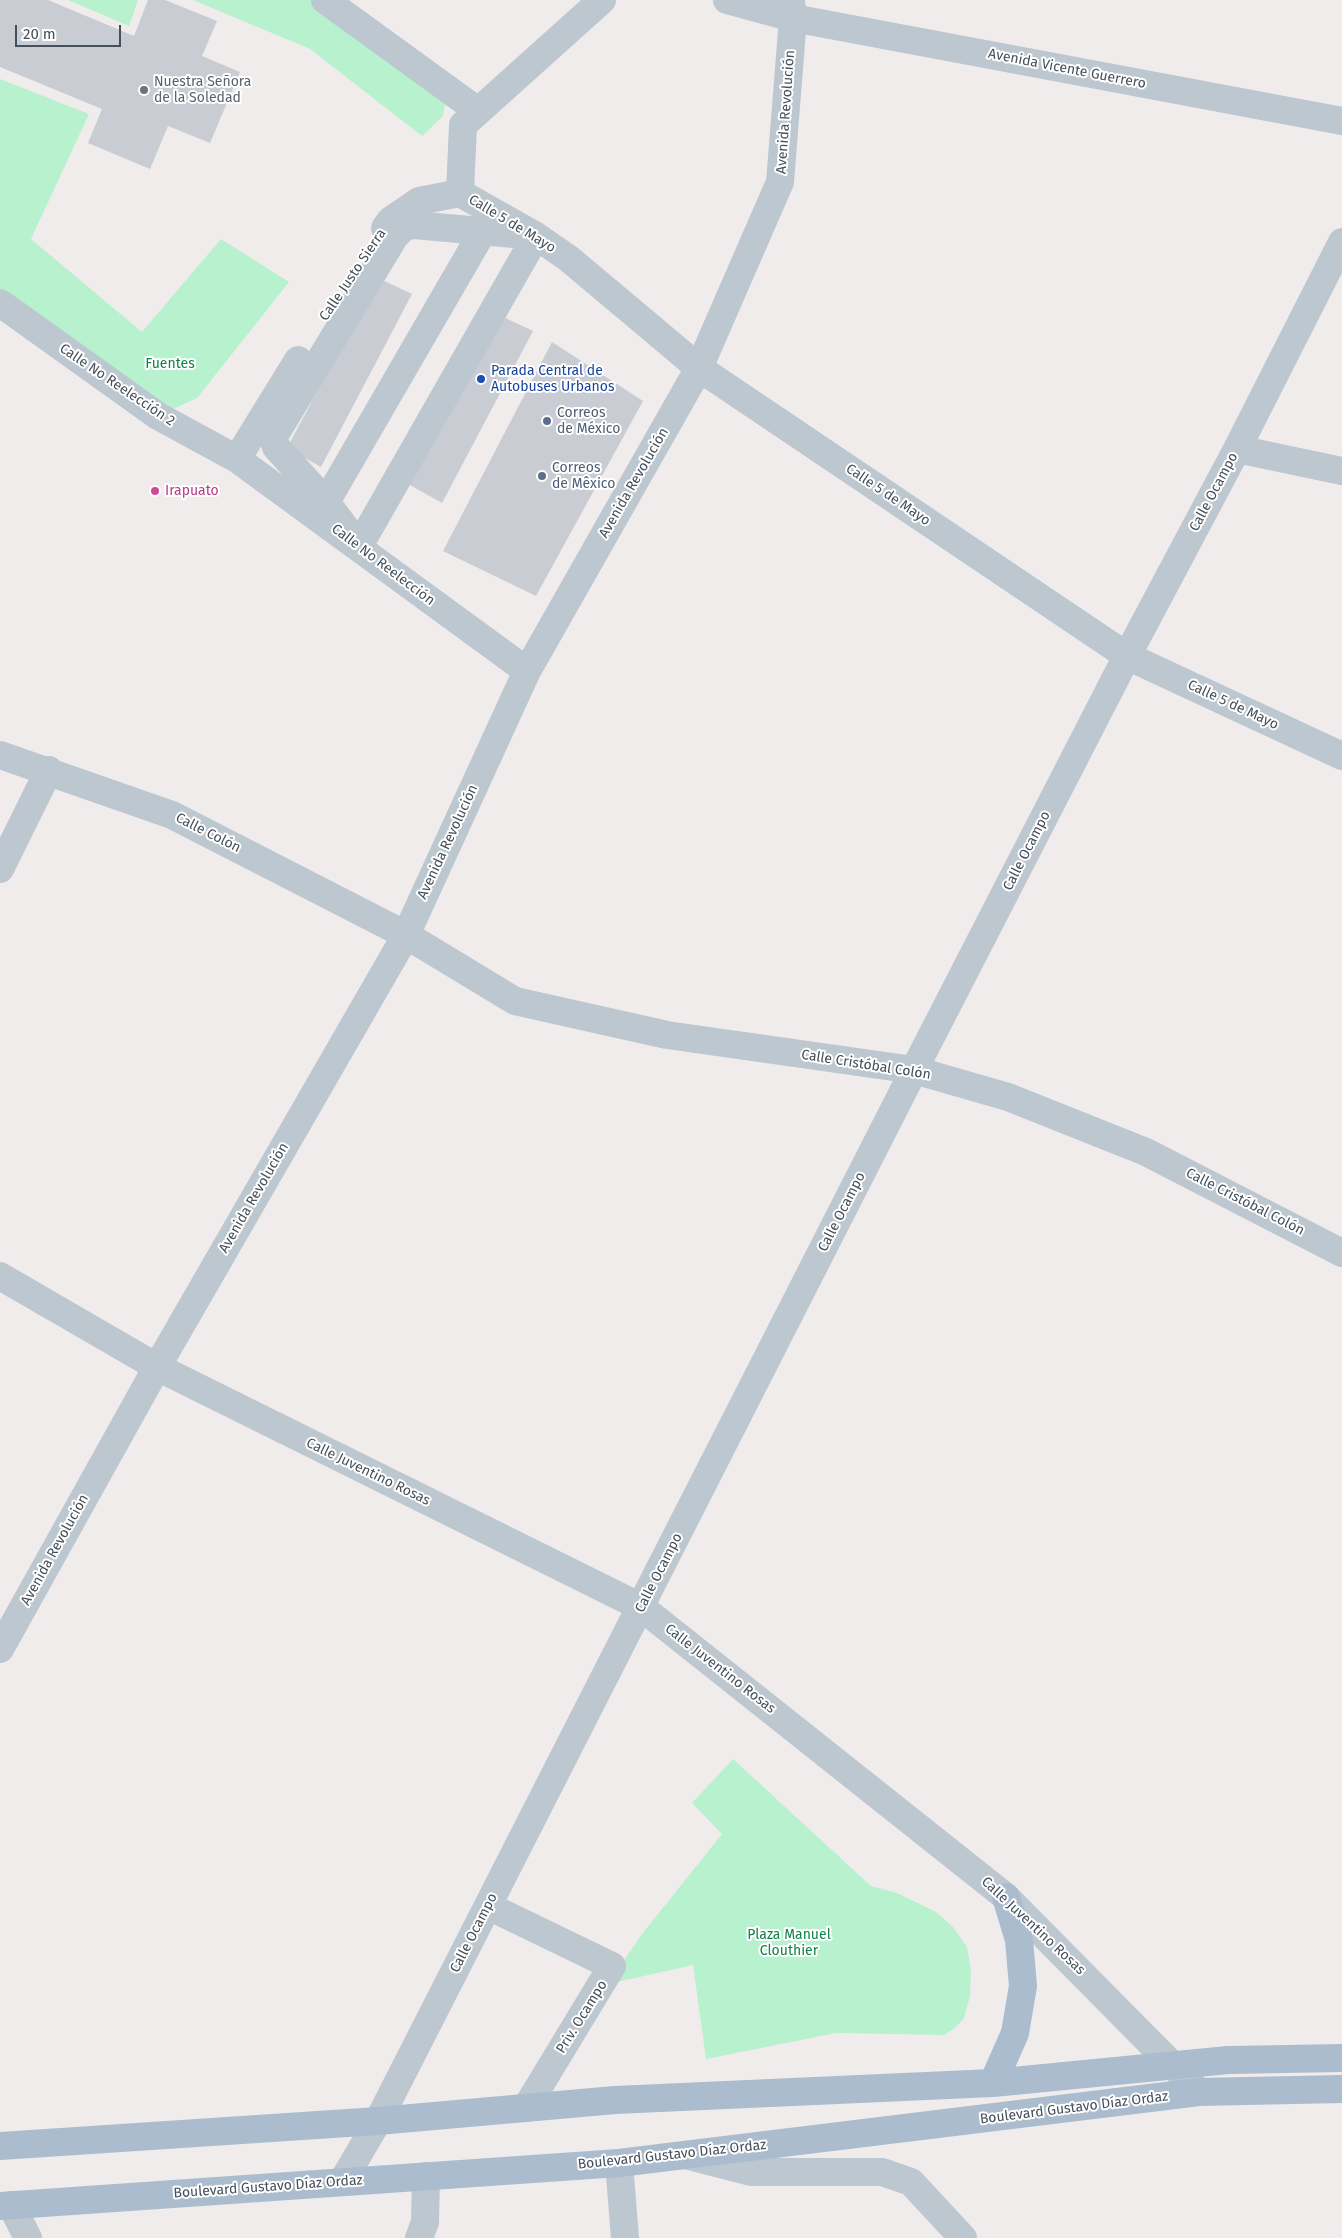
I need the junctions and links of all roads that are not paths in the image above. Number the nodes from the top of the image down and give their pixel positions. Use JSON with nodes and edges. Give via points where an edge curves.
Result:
{"nodes":[{"id":1,"x":325,"y":0,"type":"edge"},
{"id":2,"x":602,"y":0,"type":"edge"},
{"id":3,"x":727,"y":0,"type":"edge"},
{"id":4,"x":792,"y":9,"type":"edge"},
{"id":5,"x":478,"y":112,"type":"junction"},
{"id":6,"x":1342,"y":121,"type":"edge"},
{"id":7,"x":460,"y":193,"type":"junction"},
{"id":8,"x":483,"y":231,"type":"junction"},
{"id":9,"x":536,"y":236,"type":"junction"},
{"id":10,"x":1342,"y":242,"type":"edge"},
{"id":11,"x":0,"y":304,"type":"edge"},
{"id":12,"x":699,"y":368,"type":"junction"},
{"id":13,"x":1237,"y":448,"type":"junction"},
{"id":14,"x":238,"y":459,"type":"junction"},
{"id":15,"x":1342,"y":471,"type":"edge"},
{"id":16,"x":326,"y":502,"type":"junction"},
{"id":17,"x":359,"y":546,"type":"junction"},
{"id":18,"x":1127,"y":656,"type":"junction"},
{"id":19,"x":527,"y":671,"type":"junction"},
{"id":20,"x":0,"y":754,"type":"edge"},
{"id":21,"x":1342,"y":756,"type":"edge"},
{"id":22,"x":49,"y":770,"type":"junction"},
{"id":23,"x":0,"y":869,"type":"edge"},
{"id":24,"x":406,"y":935,"type":"junction"},
{"id":25,"x":914,"y":1070,"type":"junction"},
{"id":26,"x":1342,"y":1253,"type":"edge"},
{"id":27,"x":0,"y":1276,"type":"edge"},
{"id":28,"x":157,"y":1367,"type":"junction"},
{"id":29,"x":641,"y":1607,"type":"junction"},
{"id":30,"x":0,"y":1649,"type":"edge"},
{"id":31,"x":1006,"y":1897,"type":"junction"},
{"id":32,"x":488,"y":1906,"type":"junction"},
{"id":33,"x":1342,"y":2058,"type":"edge"},
{"id":34,"x":1174,"y":2065,"type":"junction"},
{"id":35,"x":994,"y":2083,"type":"junction"},
{"id":36,"x":1342,"y":2089,"type":"edge"},
{"id":37,"x":1199,"y":2092,"type":"junction"},
{"id":38,"x":526,"y":2108,"type":"junction"},
{"id":39,"x":378,"y":2121,"type":"junction"},
{"id":40,"x":0,"y":2146,"type":"edge"},
{"id":41,"x":685,"y":2155,"type":"junction"},
{"id":42,"x":619,"y":2163,"type":"junction"},
{"id":43,"x":426,"y":2176,"type":"junction"},
{"id":44,"x":342,"y":2182,"type":"junction"},
{"id":45,"x":6,"y":2206,"type":"edge"},
{"id":46,"x":28,"y":2238,"type":"edge"},
{"id":47,"x":419,"y":2238,"type":"edge"},
{"id":48,"x":625,"y":2238,"type":"edge"},
{"id":49,"x":963,"y":2238,"type":"edge"}],
"edges":[{"from":1,"to":5,"type":"street"},
{"from":2,"to":5,"type":"street"},
{"from":3,"to":4,"type":"street","name":"Avenida Vicente Guerrero"},
{"from":4,"to":6,"type":"street","name":"Avenida Vicente Guerrero"},
{"from":4,"to":12,"type":"street","name":"Avenida Revolución","via":[[780,182]]},
{"from":5,"to":7,"type":"street","via":[[463,125]]},
{"from":7,"to":9,"type":"street","name":"Calle 5 de Mayo"},
{"from":7,"to":14,"type":"street","name":"Calle Justo Sierra","via":[[419,201],[391,220],[333,304]]},
{"from":8,"to":9,"type":"street"},
{"from":8,"to":16,"type":"street"},
{"from":8,"to":16,"type":"street","via":[[414,225],[404,227],[274,438],[276,447]]},
{"from":9,"to":12,"type":"street","name":"Calle 5 de Mayo","via":[[568,258]]},
{"from":9,"to":17,"type":"street"},
{"from":10,"to":13,"type":"street","name":"Calle Ocampo"},
{"from":11,"to":14,"type":"street","name":"Calle No Reelección 2","via":[[158,416]]},
{"from":12,"to":18,"type":"street","name":"Calle 5 de Mayo"},
{"from":12,"to":19,"type":"street","name":"Avenida Revolución"},
{"from":13,"to":15,"type":"street"},
{"from":13,"to":18,"type":"street","name":"Calle Ocampo"},
{"from":14,"to":17,"type":"street","name":"Calle No Reelección"},
{"from":16,"to":17,"type":"street"},
{"from":17,"to":19,"type":"street","name":"Calle No Reelección"},
{"from":18,"to":21,"type":"street","name":"Calle 5 de Mayo"},
{"from":18,"to":25,"type":"street","name":"Calle Ocampo"},
{"from":19,"to":24,"type":"street","name":"Avenida Revolución"},
{"from":20,"to":22,"type":"street","name":"Calle Colón"},
{"from":22,"to":23,"type":"street"},
{"from":22,"to":24,"type":"street","name":"Calle Colón","via":[[172,815]]},
{"from":24,"to":25,"type":"street","name":"Calle Cristóbal Colón","via":[[515,1000],[667,1035]]},
{"from":24,"to":28,"type":"street","name":"Avenida Revolución"},
{"from":25,"to":26,"type":"street","name":"Calle Cristóbal Colón","via":[[1008,1097],[1146,1152]]},
{"from":25,"to":29,"type":"street","name":"Calle Ocampo"},
{"from":27,"to":28,"type":"street","name":"Calle Juventino Rosas"},
{"from":28,"to":29,"type":"street","name":"Calle Juventino Rosas"},
{"from":28,"to":30,"type":"street","name":"Avenida Revolución"},
{"from":29,"to":31,"type":"street","name":"Calle Juventino Rosas"},
{"from":29,"to":32,"type":"street","name":"Calle Ocampo"},
{"from":31,"to":34,"type":"street","name":"Calle Juventino Rosas"},
{"from":31,"to":35,"type":"main road","via":[[1019,1940],[1023,1986],[1015,2033]]},
{"from":32,"to":38,"type":"street","name":"Priv. Ocampo","via":[[612,1966]]},
{"from":32,"to":39,"type":"street","name":"Calle Ocampo"},
{"from":33,"to":34,"type":"main road","via":[[1228,2060]]},
{"from":34,"to":35,"type":"main road"},
{"from":34,"to":37,"type":"street","name":"Calle Juventino Rosas"},
{"from":35,"to":38,"type":"main road","via":[[615,2100]]},
{"from":36,"to":37,"type":"main road","name":"Boulevard Gustavo Díaz Ordaz"},
{"from":37,"to":41,"type":"main road","name":"Boulevard Gustavo Díaz Ordaz"},
{"from":38,"to":39,"type":"main road"},
{"from":39,"to":40,"type":"main road"},
{"from":39,"to":44,"type":"street","name":"Calle Ocampo"},
{"from":41,"to":42,"type":"main road","name":"Boulevard Gustavo Díaz Ordaz"},
{"from":41,"to":49,"type":"street","via":[[751,2172],[882,2172],[911,2182]]},
{"from":42,"to":43,"type":"main road","name":"Boulevard Gustavo Díaz Ordaz"},
{"from":42,"to":48,"type":"street"},
{"from":43,"to":44,"type":"main road","name":"Boulevard Gustavo Díaz Ordaz"},
{"from":43,"to":47,"type":"street","via":[[425,2222]]},
{"from":44,"to":45,"type":"main road","name":"Boulevard Gustavo Díaz Ordaz"},
{"from":45,"to":46,"type":"street"}]}
